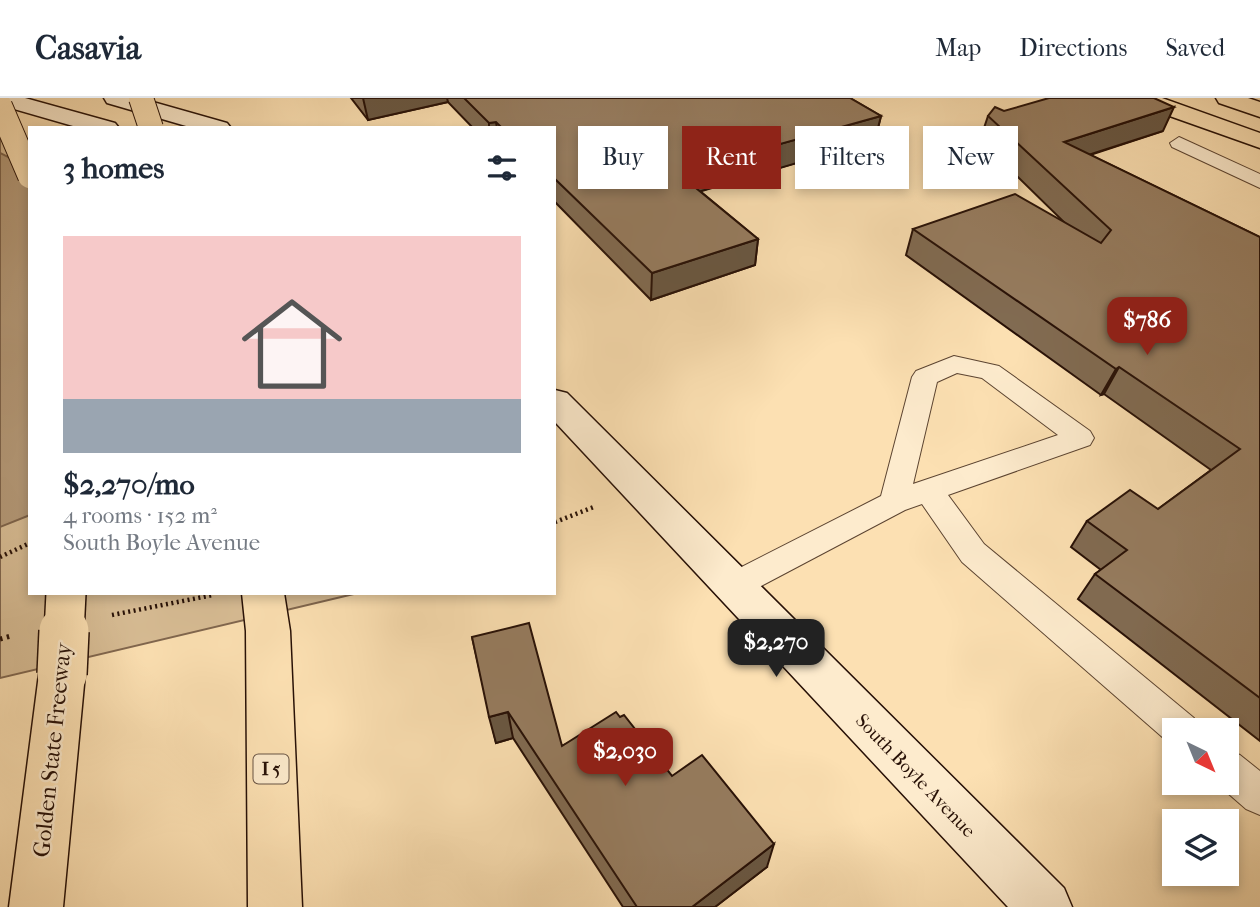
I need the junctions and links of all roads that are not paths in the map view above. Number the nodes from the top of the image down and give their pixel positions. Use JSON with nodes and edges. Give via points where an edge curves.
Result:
{"nodes":[{"id":1,"x":0,"y":98,"type":"edge"},
{"id":2,"x":115,"y":98,"type":"edge"},
{"id":3,"x":141,"y":98,"type":"edge"},
{"id":4,"x":1141,"y":98,"type":"edge"},
{"id":5,"x":1227,"y":98,"type":"edge"},
{"id":6,"x":0,"y":106,"type":"edge"},
{"id":7,"x":1260,"y":110,"type":"edge"},
{"id":8,"x":100,"y":126,"type":"edge"},
{"id":9,"x":150,"y":126,"type":"edge"},
{"id":10,"x":212,"y":126,"type":"edge"},
{"id":11,"x":1260,"y":141,"type":"edge"},
{"id":12,"x":1179,"y":143,"type":"dead end"},
{"id":13,"x":28,"y":171,"type":"edge"},
{"id":14,"x":1260,"y":182,"type":"edge"},
{"id":15,"x":556,"y":402,"type":"edge"},
{"id":16,"x":929,"y":491,"type":"junction"},
{"id":17,"x":894,"y":502,"type":"junction"},
{"id":18,"x":733,"y":586,"type":"junction"},
{"id":19,"x":66,"y":595,"type":"edge"},
{"id":20,"x":265,"y":612,"type":"edge"},
{"id":21,"x":1167,"y":718,"type":"edge"},
{"id":22,"x":1239,"y":778,"type":"edge"},
{"id":23,"x":1260,"y":796,"type":"edge"},
{"id":24,"x":36,"y":907,"type":"edge"},
{"id":25,"x":275,"y":907,"type":"edge"},
{"id":26,"x":1045,"y":907,"type":"edge"}],
"edges":[{"from":1,"to":8,"type":"main road"},
{"from":2,"to":10,"type":"main road"},
{"from":3,"to":9,"type":"highway","bridge":true},
{"from":4,"to":11,"type":"highway"},
{"from":5,"to":7,"type":"highway"},
{"from":6,"to":13,"type":"highway","bridge":true},
{"from":12,"to":14,"type":"lane"},
{"from":15,"to":18,"type":"main road","name":"South Boyle Avenue"},
{"from":16,"to":17,"type":"lane"},
{"from":16,"to":17,"type":"lane","via":[[1080,438],[990,372],[954,364],[925,377]]},
{"from":16,"to":21,"type":"lane","via":[[973,553]]},
{"from":17,"to":18,"type":"lane"},
{"from":18,"to":26,"type":"main road","name":"South Boyle Avenue"},
{"from":19,"to":24,"type":"highway","name":"Golden State Freeway","bridge":true,"via":[[62,674]]},
{"from":20,"to":25,"type":"highway","number":"I 5"},
{"from":22,"to":23,"type":"lane"}]}
